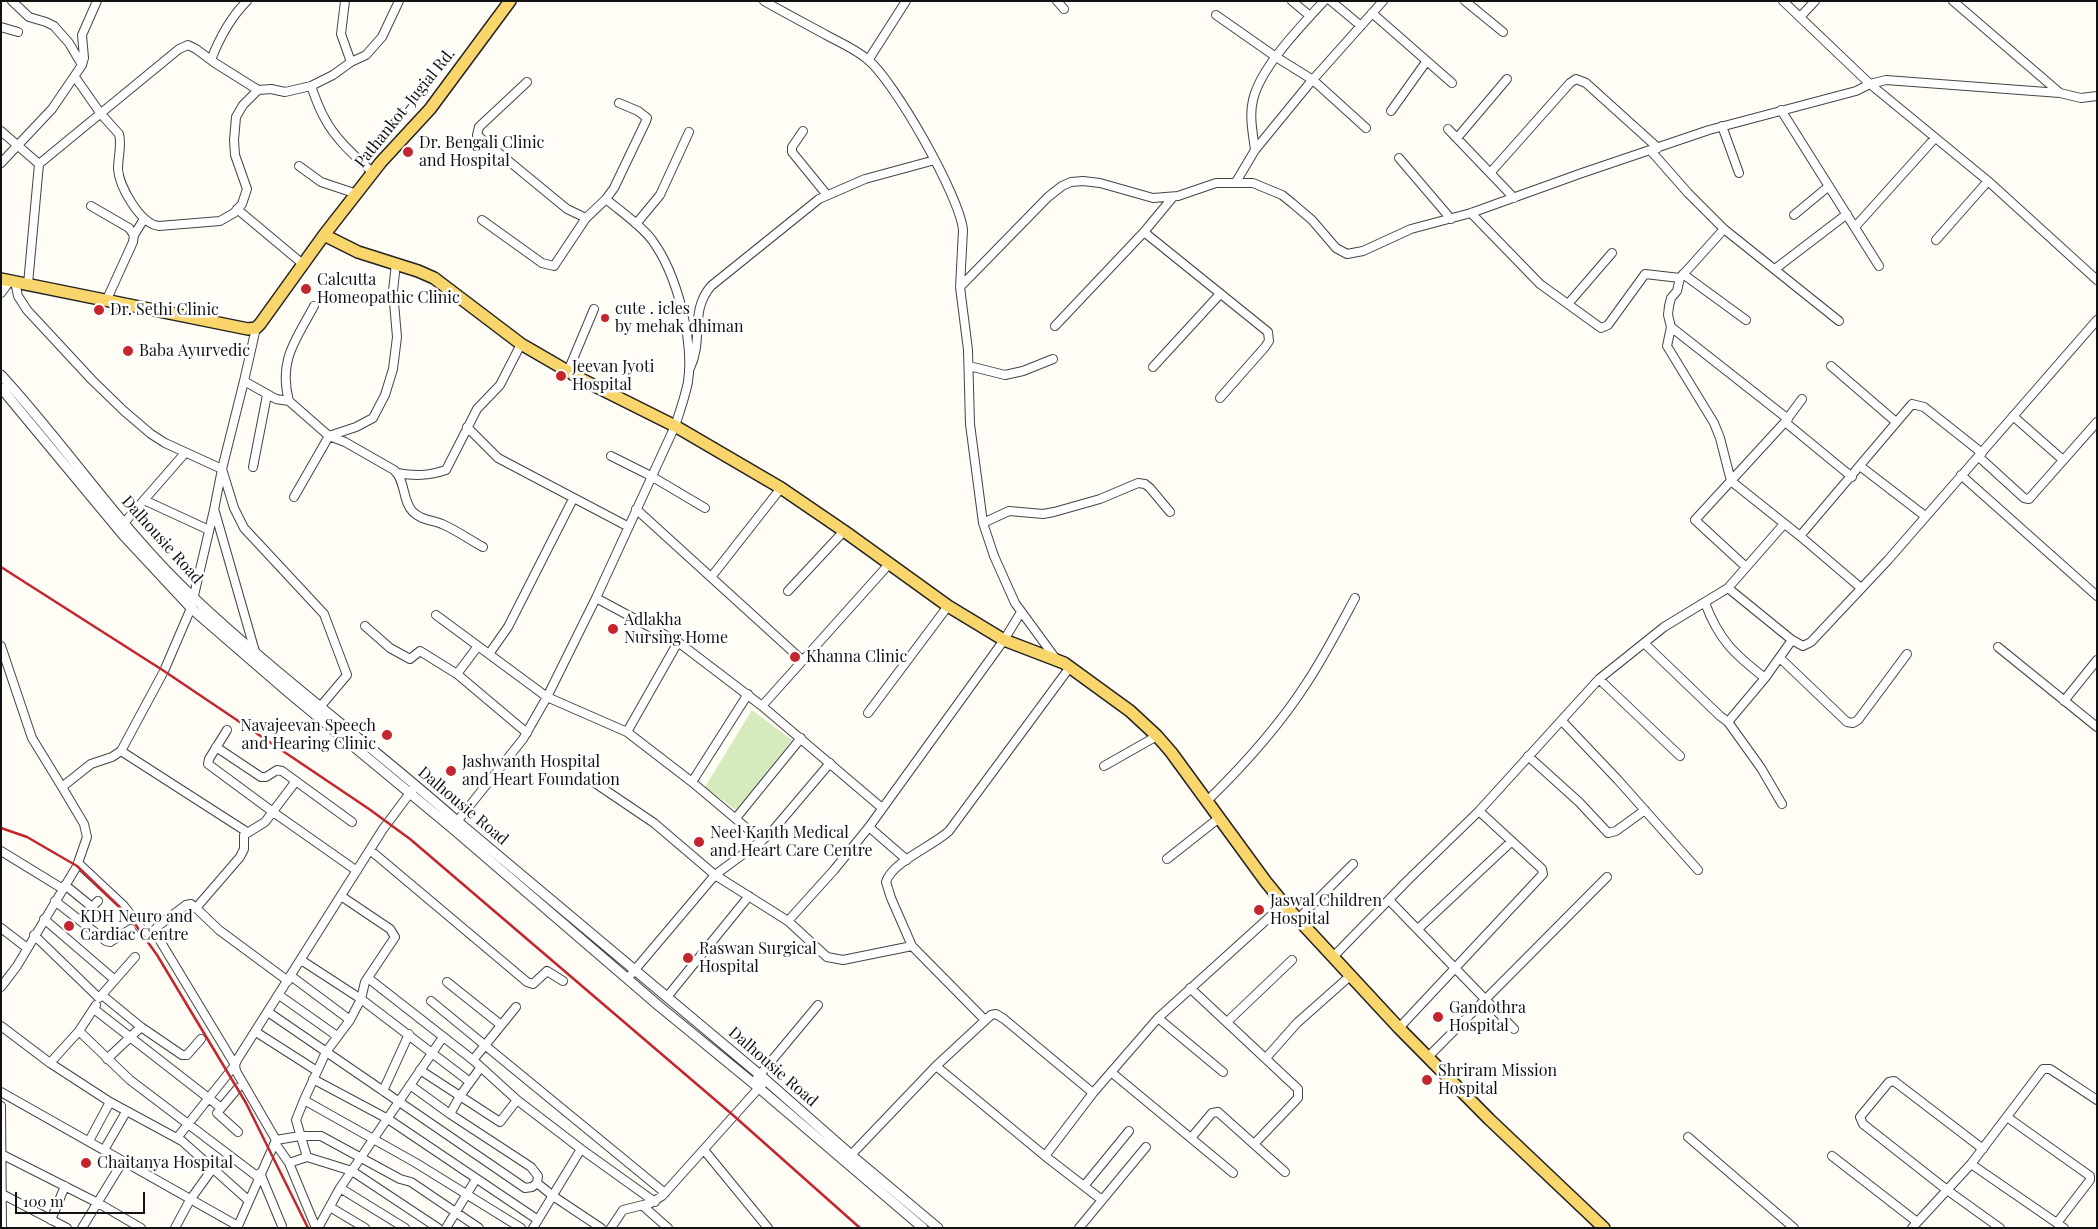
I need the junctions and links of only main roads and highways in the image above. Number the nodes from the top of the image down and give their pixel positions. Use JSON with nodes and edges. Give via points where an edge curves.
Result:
{"nodes":[{"id":1,"x":510,"y":1,"type":"edge"},
{"id":2,"x":324,"y":235,"type":"junction"},
{"id":3,"x":9,"y":281,"type":"edge"},
{"id":4,"x":1604,"y":1228,"type":"edge"}],
"edges":[{"from":1,"to":2,"type":"main road","name":"Pathankot-Jugial Rd.","via":[[430,108]]},
{"from":2,"to":3,"type":"main road","name":"Pathankot-Jugial Rd.","via":[[256,328],[240,328]]},
{"from":2,"to":4,"type":"main road","via":[[358,252],[434,278],[521,344],[568,372],[675,426],[780,488],[948,606],[1004,640],[1056,659],[1124,706],[1157,736],[1187,772],[1266,882],[1298,920],[1428,1058]]}]}
